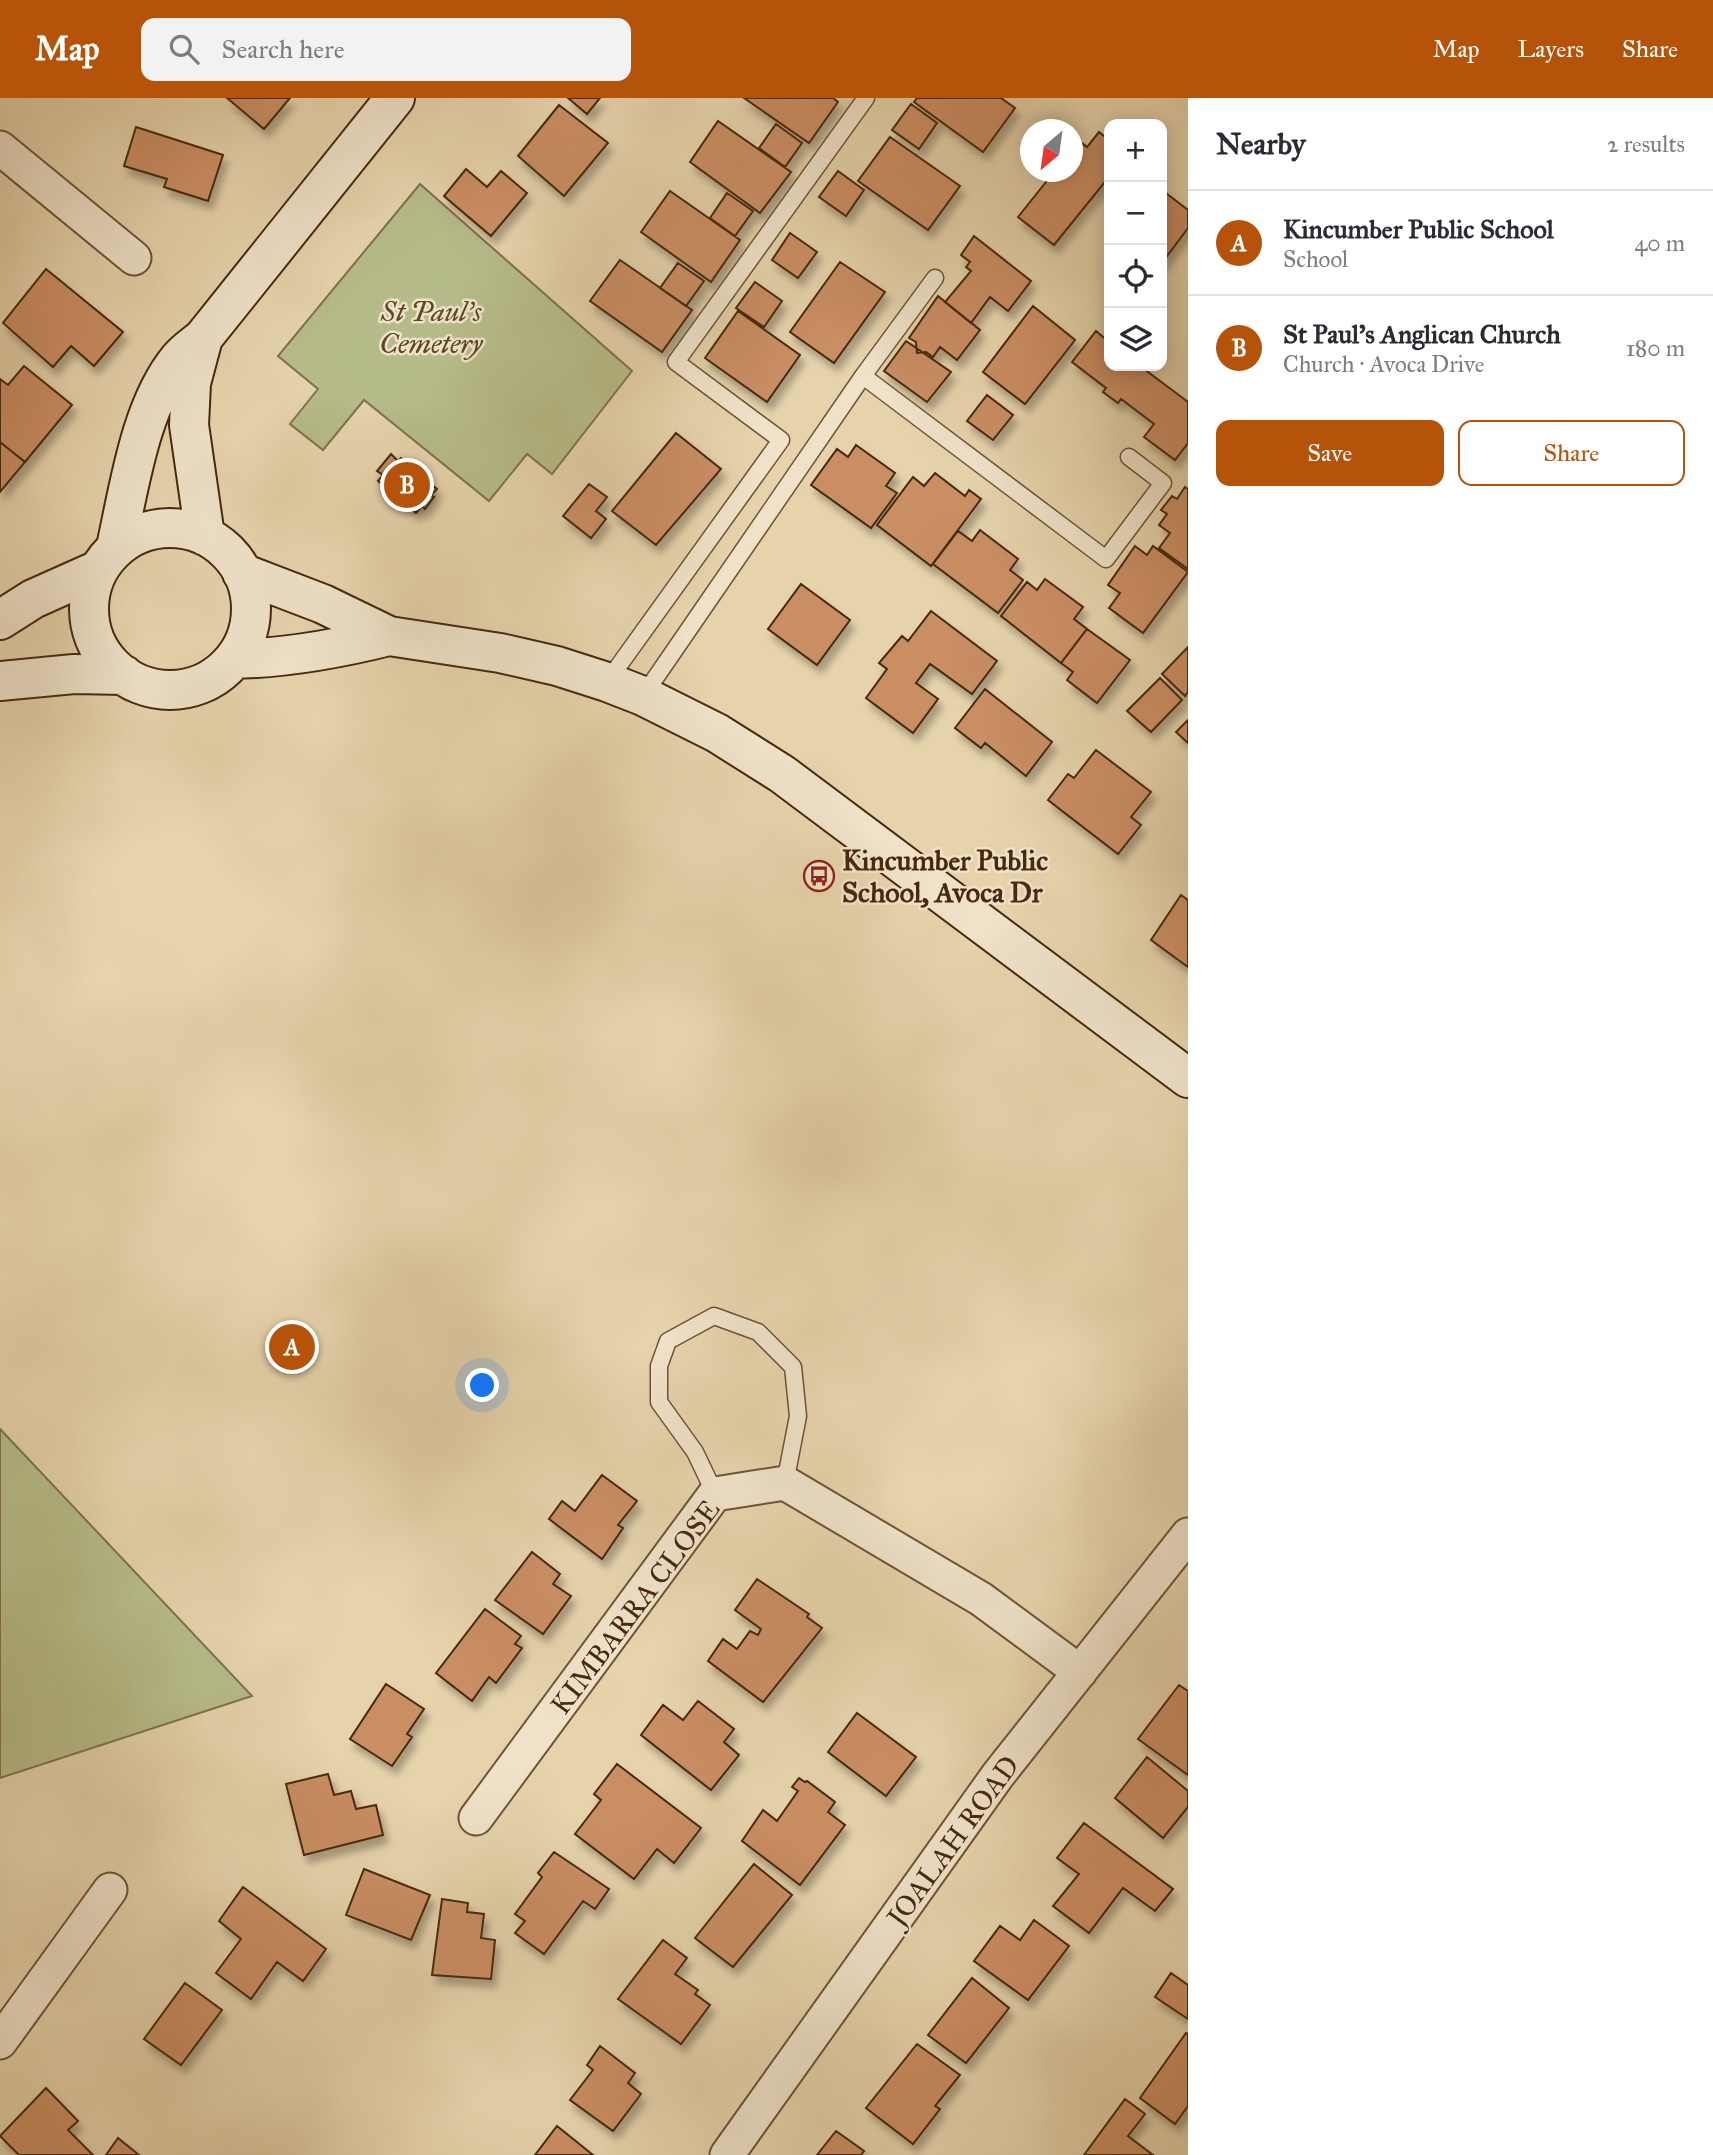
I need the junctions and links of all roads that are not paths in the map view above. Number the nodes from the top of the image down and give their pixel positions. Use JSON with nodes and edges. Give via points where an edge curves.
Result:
{"nodes":[{"id":1,"x":395,"y":98,"type":"edge"},
{"id":2,"x":866,"y":98,"type":"edge"},
{"id":3,"x":0,"y":148,"type":"edge"},
{"id":4,"x":134,"y":258,"type":"dead end"},
{"id":5,"x":935,"y":278,"type":"dead end"},
{"id":6,"x":204,"y":338,"type":"junction"},
{"id":7,"x":863,"y":376,"type":"junction"},
{"id":8,"x":1129,"y":457,"type":"dead end"},
{"id":9,"x":205,"y":536,"type":"junction"},
{"id":10,"x":107,"y":558,"type":"junction"},
{"id":11,"x":242,"y":573,"type":"junction"},
{"id":12,"x":0,"y":620,"type":"edge"},
{"id":13,"x":389,"y":636,"type":"junction"},
{"id":14,"x":234,"y":659,"type":"junction"},
{"id":15,"x":124,"y":676,"type":"junction"},
{"id":16,"x":0,"y":681,"type":"edge"},
{"id":17,"x":607,"y":682,"type":"junction"},
{"id":18,"x":643,"y":696,"type":"junction"},
{"id":19,"x":1188,"y":1078,"type":"edge"},
{"id":20,"x":785,"y":1483,"type":"junction"},
{"id":21,"x":715,"y":1494,"type":"junction"},
{"id":22,"x":1188,"y":1535,"type":"edge"},
{"id":23,"x":1080,"y":1672,"type":"junction"},
{"id":24,"x":476,"y":1818,"type":"dead end"},
{"id":25,"x":110,"y":1890,"type":"dead end"},
{"id":26,"x":0,"y":2042,"type":"edge"},
{"id":27,"x":727,"y":2155,"type":"edge"}],
"edges":[{"from":1,"to":6,"type":"main road"},
{"from":2,"to":17,"type":"lane","via":[[676,362],[781,440]]},
{"from":3,"to":4,"type":"street"},
{"from":5,"to":7,"type":"lane"},
{"from":6,"to":9,"type":"main road","via":[[191,383],[189,425]]},
{"from":6,"to":10,"type":"main road","via":[[180,357],[144,427]]},
{"from":7,"to":8,"type":"lane","via":[[1106,559],[1163,483]]},
{"from":7,"to":18,"type":"lane"},
{"from":9,"to":10,"type":"main road","via":[[159,528],[136,535]]},
{"from":9,"to":11,"type":"main road","via":[[226,552]]},
{"from":10,"to":12,"type":"main road"},
{"from":10,"to":15,"type":"main road","via":[[90,592],[89,615],[94,639]]},
{"from":11,"to":13,"type":"main road"},
{"from":11,"to":14,"type":"main road","via":[[251,617]]},
{"from":13,"to":14,"type":"main road","via":[[332,650]]},
{"from":13,"to":17,"type":"main road","via":[[500,653]]},
{"from":14,"to":15,"type":"main road","via":[[194,686],[170,690]]},
{"from":15,"to":16,"type":"main road","via":[[74,674]]},
{"from":17,"to":18,"type":"main road"},
{"from":18,"to":19,"type":"main road","via":[[717,733],[782,774]]},
{"from":20,"to":21,"type":"street","name":"KIMBARRA CLOSE"},
{"from":20,"to":21,"type":"lane","via":[[798,1416],[793,1367],[758,1332],[714,1316],[668,1341],[659,1366],[659,1402],[695,1452]]},
{"from":20,"to":23,"type":"street","via":[[981,1599]]},
{"from":21,"to":24,"type":"street","name":"KIMBARRA CLOSE"},
{"from":22,"to":23,"type":"street","name":"JOALAH ROAD"},
{"from":23,"to":27,"type":"street","name":"JOALAH ROAD","via":[[999,1775]]},
{"from":25,"to":26,"type":"street"}]}
